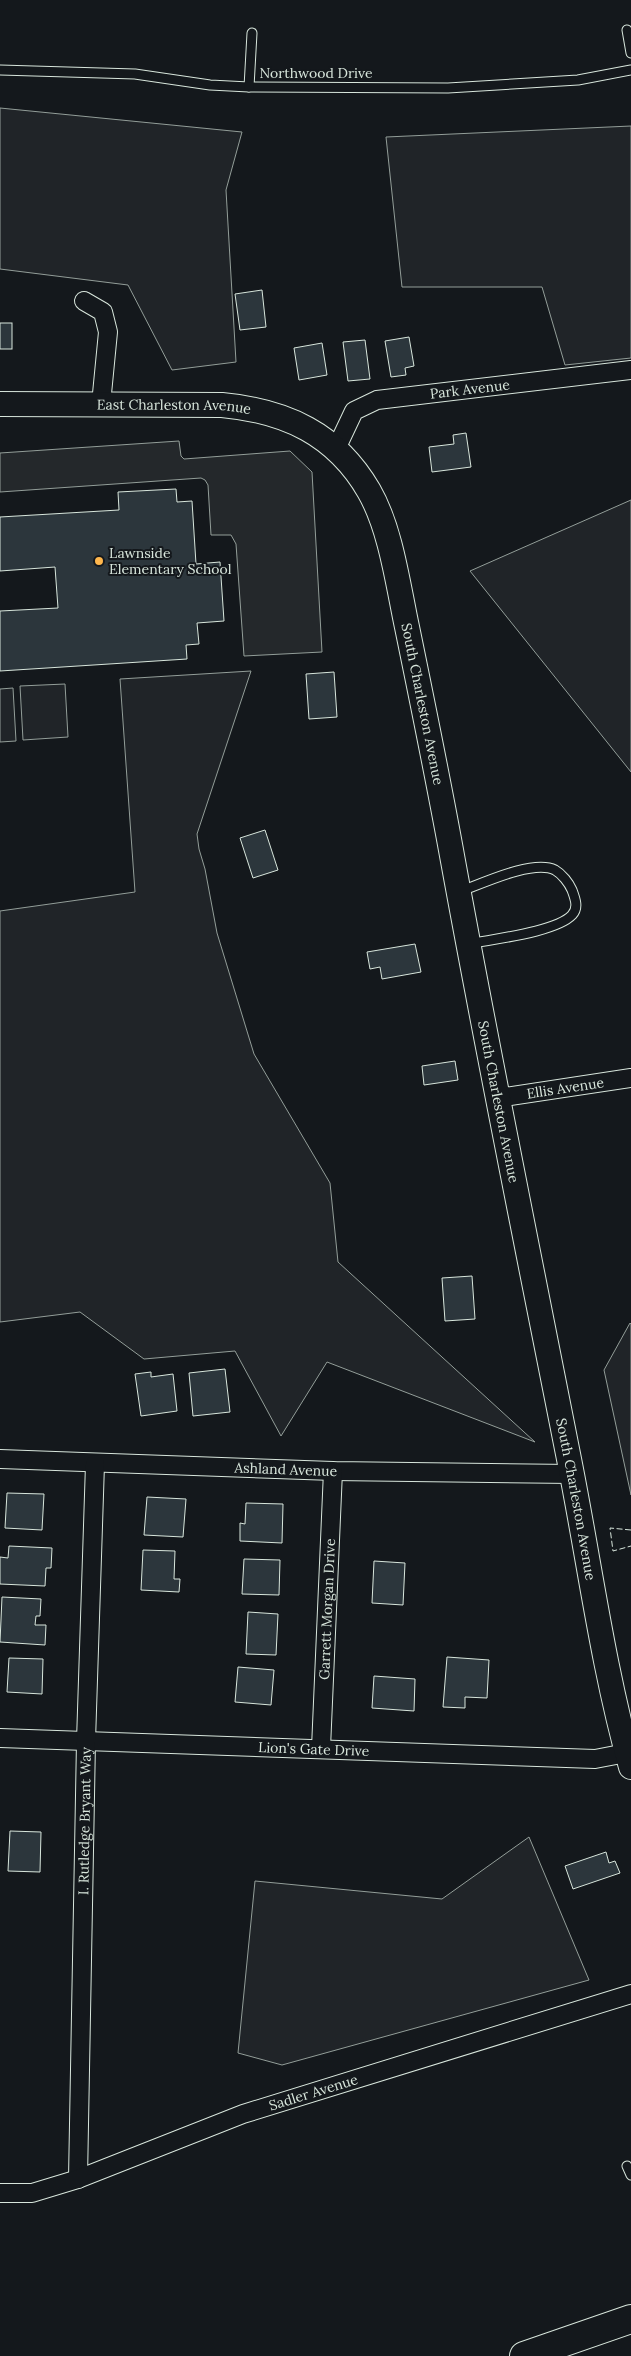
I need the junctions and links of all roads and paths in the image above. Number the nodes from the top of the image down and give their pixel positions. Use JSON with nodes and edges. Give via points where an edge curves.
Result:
{"nodes":[{"id":1,"x":627,"y":30,"type":"dead end"},
{"id":2,"x":252,"y":32,"type":"dead end"},
{"id":3,"x":631,"y":53,"type":"edge"},
{"id":4,"x":0,"y":70,"type":"edge"},
{"id":5,"x":631,"y":70,"type":"edge"},
{"id":6,"x":249,"y":87,"type":"junction"},
{"id":7,"x":84,"y":301,"type":"dead end"},
{"id":8,"x":631,"y":370,"type":"edge"},
{"id":9,"x":0,"y":404,"type":"edge"},
{"id":10,"x":101,"y":404,"type":"junction"},
{"id":11,"x":336,"y":449,"type":"junction"},
{"id":12,"x":459,"y":892,"type":"junction"},
{"id":13,"x":469,"y":944,"type":"junction"},
{"id":14,"x":631,"y":1078,"type":"edge"},
{"id":15,"x":498,"y":1098,"type":"junction"},
{"id":16,"x":0,"y":1459,"type":"edge"},
{"id":17,"x":95,"y":1464,"type":"junction"},
{"id":18,"x":333,"y":1470,"type":"junction"},
{"id":19,"x":572,"y":1474,"type":"junction"},
{"id":20,"x":0,"y":1738,"type":"edge"},
{"id":21,"x":86,"y":1741,"type":"junction"},
{"id":22,"x":321,"y":1748,"type":"junction"},
{"id":23,"x":630,"y":1757,"type":"edge"},
{"id":24,"x":631,"y":1994,"type":"edge"},
{"id":25,"x":627,"y":2166,"type":"dead end"},
{"id":26,"x":631,"y":2176,"type":"edge"},
{"id":27,"x":78,"y":2179,"type":"junction"},
{"id":28,"x":0,"y":2193,"type":"edge"},
{"id":29,"x":631,"y":2319,"type":"edge"},
{"id":30,"x":524,"y":2356,"type":"edge"}],
"edges":[{"from":1,"to":3,"type":"lane"},
{"from":2,"to":6,"type":"lane"},
{"from":4,"to":6,"type":"lane","name":"Northwood Drive","via":[[135,74]]},
{"from":5,"to":6,"type":"lane","name":"Northwood Drive","via":[[578,80],[448,88]]},
{"from":7,"to":10,"type":"street","via":[[103,312],[108,332]]},
{"from":8,"to":11,"type":"street","name":"Park Avenue","via":[[377,400],[354,411]]},
{"from":9,"to":10,"type":"street","name":"East Charleston Avenue"},
{"from":10,"to":11,"type":"street","name":"East Charleston Avenue","via":[[253,408],[283,416]]},
{"from":11,"to":12,"type":"street","name":"South Charleston Avenue","via":[[346,457],[371,493],[391,551]]},
{"from":12,"to":13,"type":"street","name":"South Charleston Avenue"},
{"from":12,"to":13,"type":"lane","via":[[526,868],[542,867],[555,870],[568,882],[575,899],[576,908],[563,922],[530,933]]},
{"from":13,"to":15,"type":"street","name":"South Charleston Avenue"},
{"from":14,"to":15,"type":"street","name":"Ellis Avenue"},
{"from":15,"to":19,"type":"street","name":"South Charleston Avenue"},
{"from":16,"to":17,"type":"street","name":"Ashland Avenue"},
{"from":17,"to":18,"type":"street","name":"Ashland Avenue"},
{"from":17,"to":21,"type":"street","name":"I. Rutledge Bryant Way"},
{"from":18,"to":19,"type":"street","name":"Ashland Avenue"},
{"from":18,"to":22,"type":"street","name":"Garrett Morgan Drive"},
{"from":19,"to":23,"type":"street","name":"South Charleston Avenue","via":[[597,1620]]},
{"from":20,"to":21,"type":"street","name":"Lion's Gate Drive"},
{"from":21,"to":22,"type":"street","name":"Lion's Gate Drive"},
{"from":21,"to":27,"type":"street","name":"I. Rutledge Bryant Way"},
{"from":22,"to":23,"type":"street","name":"Lion's Gate Drive","via":[[595,1759]]},
{"from":24,"to":27,"type":"street","name":"Sadler Avenue","via":[[243,2114]]},
{"from":25,"to":26,"type":"lane"},
{"from":27,"to":28,"type":"street","name":"Sadler Avenue","via":[[32,2193]]},
{"from":29,"to":30,"type":"main road"}]}
